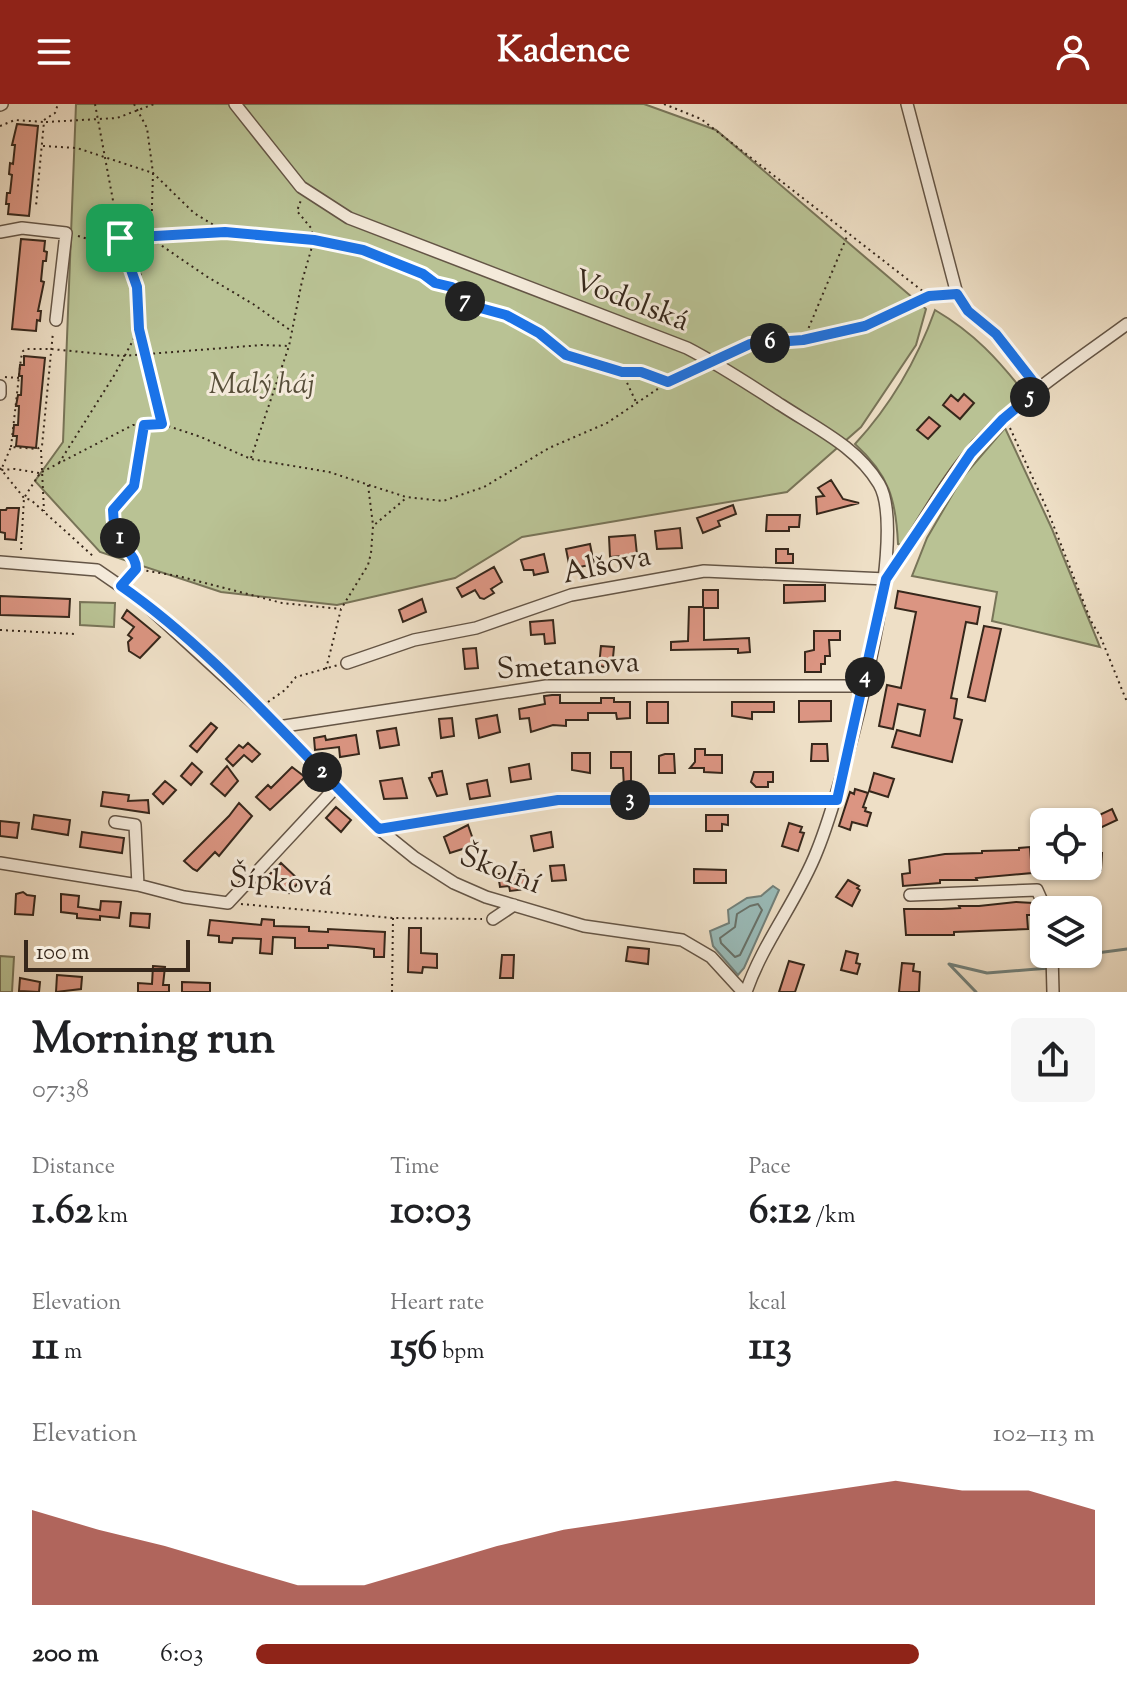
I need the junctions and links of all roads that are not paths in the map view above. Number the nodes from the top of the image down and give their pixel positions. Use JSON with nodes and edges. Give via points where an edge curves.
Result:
{"nodes":[{"id":1,"x":235,"y":104,"type":"edge"},
{"id":2,"x":907,"y":104,"type":"edge"},
{"id":3,"x":0,"y":232,"type":"edge"},
{"id":4,"x":56,"y":320,"type":"dead end"},
{"id":5,"x":1127,"y":324,"type":"edge"},
{"id":6,"x":0,"y":386,"type":"edge"},
{"id":7,"x":1039,"y":389,"type":"junction"},
{"id":8,"x":0,"y":394,"type":"edge"},
{"id":9,"x":0,"y":562,"type":"edge"},
{"id":10,"x":886,"y":579,"type":"junction"},
{"id":11,"x":347,"y":663,"type":"road end"},
{"id":12,"x":863,"y":686,"type":"junction"},
{"id":13,"x":278,"y":727,"type":"junction"},
{"id":14,"x":336,"y":787,"type":"junction"},
{"id":15,"x":837,"y":800,"type":"junction"},
{"id":16,"x":115,"y":822,"type":"dead end"},
{"id":17,"x":379,"y":829,"type":"junction"},
{"id":18,"x":0,"y":863,"type":"edge"},
{"id":19,"x":138,"y":885,"type":"junction"},
{"id":20,"x":910,"y":895,"type":"dead end"},
{"id":21,"x":1040,"y":896,"type":"edge"},
{"id":22,"x":514,"y":905,"type":"junction"},
{"id":23,"x":493,"y":919,"type":"road end"},
{"id":24,"x":1052,"y":968,"type":"edge"},
{"id":25,"x":745,"y":992,"type":"edge"},
{"id":26,"x":1053,"y":992,"type":"edge"}],
"edges":[{"from":1,"to":10,"type":"street","name":"Vodolská","via":[[307,193],[349,218],[687,348],[847,447],[878,483],[886,501]]},
{"from":2,"to":7,"type":"street","via":[[957,294]]},
{"from":3,"to":4,"type":"street","via":[[22,228],[66,233]]},
{"from":5,"to":7,"type":"street"},
{"from":6,"to":8,"type":"street"},
{"from":7,"to":10,"type":"street","via":[[971,453]]},
{"from":9,"to":13,"type":"street","name":"Školní","via":[[97,570],[184,637]]},
{"from":10,"to":11,"type":"street","name":"Alšova","via":[[704,571],[571,595]]},
{"from":10,"to":12,"type":"street","name":"Vodolská"},
{"from":12,"to":13,"type":"street","name":"Smetanova","via":[[546,686]]},
{"from":12,"to":15,"type":"street","name":"Vodolská"},
{"from":13,"to":14,"type":"street","name":"Školní"},
{"from":14,"to":17,"type":"street","name":"Školní"},
{"from":14,"to":19,"type":"street","name":"Šípková","via":[[228,903]]},
{"from":15,"to":17,"type":"street","via":[[558,800]]},
{"from":15,"to":25,"type":"street","name":"Vodolská","via":[[816,854]]},
{"from":16,"to":19,"type":"street","via":[[135,825]]},
{"from":17,"to":22,"type":"street","name":"Školní","via":[[454,883]]},
{"from":18,"to":19,"type":"street","name":"Šípková"},
{"from":20,"to":21,"type":"street","via":[[1037,890]]},
{"from":22,"to":23,"type":"street"},
{"from":22,"to":25,"type":"street","name":"Školní","via":[[584,926],[682,940],[711,957]]},
{"from":24,"to":26,"type":"street"}]}
